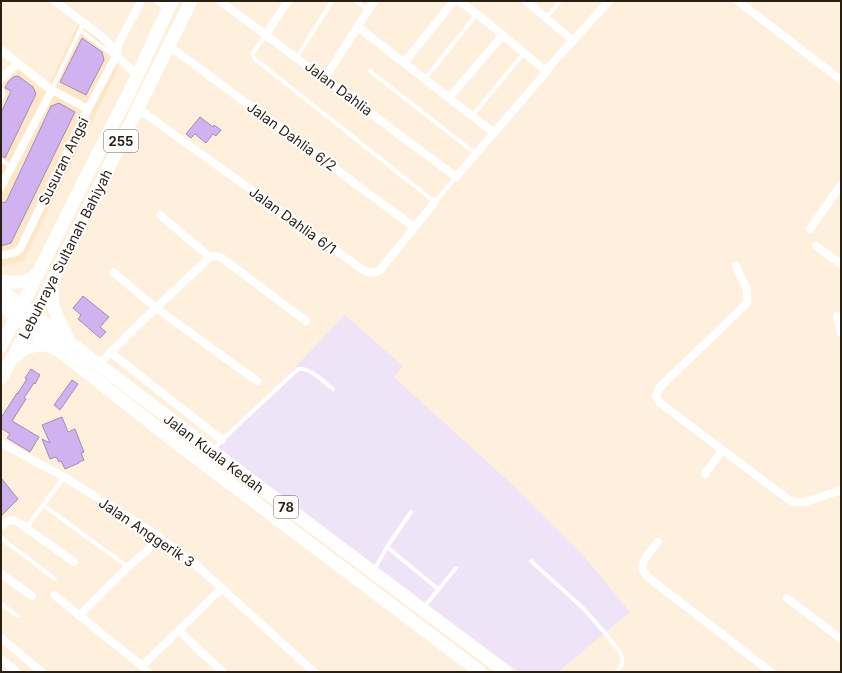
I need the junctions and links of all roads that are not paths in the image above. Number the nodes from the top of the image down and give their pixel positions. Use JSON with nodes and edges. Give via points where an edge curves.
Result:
{"nodes":[{"id":1,"x":55,"y":1,"type":"edge"},
{"id":2,"x":141,"y":1,"type":"edge"},
{"id":3,"x":191,"y":1,"type":"edge"},
{"id":4,"x":221,"y":1,"type":"edge"},
{"id":5,"x":288,"y":1,"type":"edge"},
{"id":6,"x":332,"y":1,"type":"edge"},
{"id":7,"x":355,"y":1,"type":"edge"},
{"id":8,"x":374,"y":1,"type":"edge"},
{"id":9,"x":454,"y":1,"type":"edge"},
{"id":10,"x":459,"y":1,"type":"edge"},
{"id":11,"x":526,"y":1,"type":"edge"},
{"id":12,"x":560,"y":1,"type":"edge"},
{"id":13,"x":609,"y":1,"type":"edge"},
{"id":14,"x":738,"y":1,"type":"edge"},
{"id":15,"x":166,"y":3,"type":"edge"},
{"id":16,"x":369,"y":10,"type":"junction"},
{"id":17,"x":477,"y":14,"type":"junction"},
{"id":18,"x":546,"y":18,"type":"junction"},
{"id":19,"x":82,"y":26,"type":"junction"},
{"id":20,"x":358,"y":28,"type":"junction"},
{"id":21,"x":266,"y":34,"type":"junction"},
{"id":22,"x":502,"y":35,"type":"junction"},
{"id":23,"x":573,"y":41,"type":"junction"},
{"id":24,"x":170,"y":46,"type":"junction"},
{"id":25,"x":1,"y":50,"type":"edge"},
{"id":26,"x":524,"y":53,"type":"junction"},
{"id":27,"x":116,"y":56,"type":"junction"},
{"id":28,"x":297,"y":58,"type":"junction"},
{"id":29,"x":18,"y":63,"type":"junction"},
{"id":30,"x":404,"y":63,"type":"junction"},
{"id":31,"x":548,"y":69,"type":"junction"},
{"id":32,"x":370,"y":71,"type":"dead end"},
{"id":33,"x":137,"y":75,"type":"junction"},
{"id":34,"x":325,"y":78,"type":"junction"},
{"id":35,"x":1,"y":79,"type":"edge"},
{"id":36,"x":425,"y":80,"type":"junction"},
{"id":37,"x":841,"y":80,"type":"edge"},
{"id":38,"x":1,"y":89,"type":"edge"},
{"id":39,"x":52,"y":90,"type":"junction"},
{"id":40,"x":449,"y":98,"type":"junction"},
{"id":41,"x":1,"y":101,"type":"edge"},
{"id":42,"x":137,"y":108,"type":"junction"},
{"id":43,"x":88,"y":110,"type":"junction"},
{"id":44,"x":472,"y":116,"type":"junction"},
{"id":45,"x":494,"y":133,"type":"junction"},
{"id":46,"x":476,"y":154,"type":"junction"},
{"id":47,"x":1,"y":159,"type":"edge"},
{"id":48,"x":12,"y":168,"type":"junction"},
{"id":49,"x":456,"y":177,"type":"junction"},
{"id":50,"x":841,"y":185,"type":"edge"},
{"id":51,"x":1,"y":187,"type":"edge"},
{"id":52,"x":435,"y":202,"type":"junction"},
{"id":53,"x":160,"y":215,"type":"dead end"},
{"id":54,"x":414,"y":227,"type":"junction"},
{"id":55,"x":810,"y":229,"type":"dead end"},
{"id":56,"x":816,"y":246,"type":"dead end"},
{"id":57,"x":1,"y":256,"type":"edge"},
{"id":58,"x":210,"y":257,"type":"junction"},
{"id":59,"x":841,"y":264,"type":"edge"},
{"id":60,"x":736,"y":266,"type":"dead end"},
{"id":61,"x":39,"y":271,"type":"junction"},
{"id":62,"x":113,"y":272,"type":"dead end"},
{"id":63,"x":52,"y":281,"type":"junction"},
{"id":64,"x":1,"y":282,"type":"edge"},
{"id":65,"x":1,"y":290,"type":"edge"},
{"id":66,"x":1,"y":305,"type":"edge"},
{"id":67,"x":22,"y":306,"type":"junction"},
{"id":68,"x":156,"y":308,"type":"junction"},
{"id":69,"x":838,"y":314,"type":"dead end"},
{"id":70,"x":35,"y":316,"type":"junction"},
{"id":71,"x":16,"y":318,"type":"junction"},
{"id":72,"x":306,"y":322,"type":"dead end"},
{"id":73,"x":29,"y":328,"type":"junction"},
{"id":74,"x":841,"y":333,"type":"edge"},
{"id":75,"x":68,"y":341,"type":"junction"},
{"id":76,"x":1,"y":345,"type":"edge"},
{"id":77,"x":110,"y":352,"type":"junction"},
{"id":78,"x":62,"y":353,"type":"junction"},
{"id":79,"x":99,"y":364,"type":"junction"},
{"id":80,"x":8,"y":367,"type":"junction"},
{"id":81,"x":1,"y":378,"type":"edge"},
{"id":82,"x":257,"y":381,"type":"dead end"},
{"id":83,"x":333,"y":389,"type":"dead end"},
{"id":84,"x":192,"y":436,"type":"junction"},
{"id":85,"x":222,"y":440,"type":"junction"},
{"id":86,"x":1,"y":443,"type":"edge"},
{"id":87,"x":183,"y":448,"type":"junction"},
{"id":88,"x":722,"y":450,"type":"junction"},
{"id":89,"x":212,"y":451,"type":"junction"},
{"id":90,"x":705,"y":474,"type":"dead end"},
{"id":91,"x":64,"y":477,"type":"junction"},
{"id":92,"x":841,"y":490,"type":"edge"},
{"id":93,"x":43,"y":505,"type":"junction"},
{"id":94,"x":411,"y":512,"type":"dead end"},
{"id":95,"x":1,"y":526,"type":"edge"},
{"id":96,"x":26,"y":528,"type":"junction"},
{"id":97,"x":1,"y":538,"type":"edge"},
{"id":98,"x":161,"y":538,"type":"junction"},
{"id":99,"x":658,"y":542,"type":"dead end"},
{"id":100,"x":387,"y":547,"type":"junction"},
{"id":101,"x":531,"y":561,"type":"dead end"},
{"id":102,"x":74,"y":562,"type":"dead end"},
{"id":103,"x":128,"y":567,"type":"junction"},
{"id":104,"x":456,"y":568,"type":"dead end"},
{"id":105,"x":372,"y":572,"type":"junction"},
{"id":106,"x":1,"y":574,"type":"edge"},
{"id":107,"x":55,"y":579,"type":"dead end"},
{"id":108,"x":222,"y":588,"type":"junction"},
{"id":109,"x":438,"y":589,"type":"junction"},
{"id":110,"x":54,"y":595,"type":"dead end"},
{"id":111,"x":32,"y":596,"type":"dead end"},
{"id":112,"x":787,"y":598,"type":"dead end"},
{"id":113,"x":1,"y":604,"type":"edge"},
{"id":114,"x":422,"y":609,"type":"junction"},
{"id":115,"x":18,"y":616,"type":"dead end"},
{"id":116,"x":80,"y":616,"type":"junction"},
{"id":117,"x":179,"y":631,"type":"junction"},
{"id":118,"x":1,"y":638,"type":"edge"},
{"id":119,"x":841,"y":639,"type":"edge"},
{"id":120,"x":1,"y":658,"type":"edge"},
{"id":121,"x":145,"y":669,"type":"edge"},
{"id":122,"x":17,"y":672,"type":"edge"},
{"id":123,"x":42,"y":672,"type":"edge"},
{"id":124,"x":223,"y":672,"type":"edge"},
{"id":125,"x":314,"y":672,"type":"edge"},
{"id":126,"x":480,"y":672,"type":"edge"},
{"id":127,"x":506,"y":672,"type":"edge"},
{"id":128,"x":617,"y":672,"type":"edge"},
{"id":129,"x":771,"y":672,"type":"edge"}],
"edges":[{"from":1,"to":19,"type":"street"},
{"from":2,"to":27,"type":"street","name":"Susuran Angsi","via":[[118,45]]},
{"from":3,"to":24,"type":"main road","name":"Lebuhraya Sultanah Bahiyah","number":"255"},
{"from":4,"to":21,"type":"street","name":"Jalan Dahlia"},
{"from":5,"to":21,"type":"street"},
{"from":6,"to":28,"type":"lane"},
{"from":7,"to":16,"type":"lane"},
{"from":8,"to":16,"type":"street"},
{"from":9,"to":30,"type":"street"},
{"from":10,"to":17,"type":"street"},
{"from":11,"to":18,"type":"street"},
{"from":12,"to":18,"type":"lane"},
{"from":13,"to":23,"type":"street"},
{"from":14,"to":37,"type":"street"},
{"from":15,"to":33,"type":"main road","name":"Lebuhraya Sultanah Bahiyah","number":"255"},
{"from":16,"to":20,"type":"street"},
{"from":17,"to":22,"type":"street"},
{"from":17,"to":36,"type":"lane"},
{"from":18,"to":23,"type":"street"},
{"from":19,"to":27,"type":"street","via":[[106,40]]},
{"from":19,"to":39,"type":"lane"},
{"from":20,"to":30,"type":"street"},
{"from":20,"to":34,"type":"street"},
{"from":21,"to":28,"type":"street","name":"Jalan Dahlia"},
{"from":21,"to":52,"type":"lane","via":[[252,54],[255,59]]},
{"from":22,"to":26,"type":"street"},
{"from":22,"to":40,"type":"street"},
{"from":23,"to":31,"type":"street"},
{"from":24,"to":42,"type":"main road","name":"Lebuhraya Sultanah Bahiyah","number":"255"},
{"from":24,"to":54,"type":"street","name":"Jalan Dahlia 6/2"},
{"from":25,"to":29,"type":"street"},
{"from":26,"to":31,"type":"street"},
{"from":26,"to":44,"type":"lane"},
{"from":27,"to":33,"type":"street"},
{"from":27,"to":43,"type":"street","name":"Susuran Angsi"},
{"from":28,"to":34,"type":"street","name":"Jalan Dahlia"},
{"from":29,"to":35,"type":"street"},
{"from":29,"to":39,"type":"street"},
{"from":30,"to":36,"type":"street"},
{"from":31,"to":45,"type":"street"},
{"from":32,"to":46,"type":"lane"},
{"from":33,"to":61,"type":"main road","name":"Lebuhraya Sultanah Bahiyah","number":"255"},
{"from":34,"to":49,"type":"street","name":"Jalan Dahlia"},
{"from":36,"to":40,"type":"street"},
{"from":38,"to":41,"type":"lane","via":[[4,93]]},
{"from":39,"to":43,"type":"street"},
{"from":39,"to":48,"type":"street"},
{"from":40,"to":44,"type":"street"},
{"from":42,"to":54,"type":"street","name":"Jalan Dahlia 6/1","via":[[366,272],[380,270]]},
{"from":42,"to":63,"type":"main road","name":"Lebuhraya Sultanah Bahiyah","number":"255"},
{"from":43,"to":57,"type":"street","name":"Susuran Angsi","via":[[20,249]]},
{"from":44,"to":45,"type":"street"},
{"from":45,"to":46,"type":"street"},
{"from":46,"to":49,"type":"street"},
{"from":47,"to":48,"type":"lane"},
{"from":48,"to":51,"type":"street"},
{"from":49,"to":52,"type":"lane"},
{"from":50,"to":55,"type":"street"},
{"from":52,"to":54,"type":"street","name":"Jalan Dahlia 6/1"},
{"from":53,"to":58,"type":"street"},
{"from":56,"to":59,"type":"street"},
{"from":58,"to":68,"type":"street"},
{"from":58,"to":72,"type":"street","via":[[213,255],[222,258]]},
{"from":60,"to":88,"type":"street","via":[[747,290],[747,303],[659,388],[656,396],[660,403]]},
{"from":61,"to":64,"type":"main road","via":[[32,279],[22,282]]},
{"from":61,"to":67,"type":"main road","name":"Lebuhraya Sultanah Bahiyah","number":"255"},
{"from":62,"to":68,"type":"street"},
{"from":63,"to":70,"type":"main road","name":"Lebuhraya Sultanah Bahiyah","number":"255"},
{"from":63,"to":75,"type":"main road","via":[[52,306]]},
{"from":65,"to":67,"type":"main road","name":"Jalan Kuala Kedah","number":"78"},
{"from":66,"to":71,"type":"main road","name":"Jalan Kuala Kedah","number":"78"},
{"from":66,"to":76,"type":"main road","via":[[5,326]]},
{"from":67,"to":70,"type":"main road","name":"Jalan Kuala Kedah","number":"78"},
{"from":67,"to":71,"type":"main road","name":"Lebuhraya Sultanah Bahiyah","number":"255"},
{"from":68,"to":77,"type":"street"},
{"from":68,"to":82,"type":"street"},
{"from":69,"to":74,"type":"street"},
{"from":70,"to":73,"type":"main road","name":"Lebuhraya Sultanah Bahiyah","number":"255"},
{"from":70,"to":75,"type":"main road","name":"Jalan Kuala Kedah","number":"78"},
{"from":71,"to":73,"type":"main road","name":"Jalan Kuala Kedah","number":"78"},
{"from":71,"to":76,"type":"main road","name":"Lebuhraya Sultanah Bahiyah","number":"255"},
{"from":73,"to":78,"type":"main road","name":"Jalan Kuala Kedah","number":"78"},
{"from":73,"to":80,"type":"main road","name":"Lebuhraya Sultanah Bahiyah","number":"255"},
{"from":75,"to":79,"type":"main road","name":"Jalan Kuala Kedah","number":"78"},
{"from":77,"to":79,"type":"street"},
{"from":77,"to":85,"type":"street"},
{"from":78,"to":80,"type":"main road","via":[[50,346],[38,345],[25,349]]},
{"from":78,"to":87,"type":"main road","name":"Jalan Kuala Kedah","number":"78"},
{"from":79,"to":84,"type":"main road","name":"Jalan Kuala Kedah","number":"78"},
{"from":80,"to":81,"type":"main road","name":"Lebuhraya Sultanah Bahiyah","number":"255"},
{"from":83,"to":85,"type":"lane","via":[[308,370],[298,369]]},
{"from":84,"to":87,"type":"main road"},
{"from":84,"to":89,"type":"main road","name":"Jalan Kuala Kedah","number":"78"},
{"from":85,"to":89,"type":"lane"},
{"from":86,"to":91,"type":"street","name":"Jalan Anggerik 3"},
{"from":87,"to":126,"type":"main road","name":"Jalan Kuala Kedah","number":"78"},
{"from":88,"to":90,"type":"street"},
{"from":88,"to":92,"type":"street","via":[[789,500],[805,502]]},
{"from":89,"to":105,"type":"main road","name":"Jalan Kuala Kedah","number":"78"},
{"from":91,"to":93,"type":"lane"},
{"from":91,"to":98,"type":"street","name":"Jalan Anggerik 3"},
{"from":93,"to":96,"type":"lane"},
{"from":93,"to":103,"type":"lane"},
{"from":94,"to":100,"type":"lane"},
{"from":95,"to":96,"type":"street","via":[[12,520]]},
{"from":96,"to":102,"type":"street"},
{"from":97,"to":107,"type":"lane"},
{"from":98,"to":103,"type":"street"},
{"from":98,"to":108,"type":"street","name":"Jalan Anggerik 3"},
{"from":99,"to":129,"type":"street","via":[[643,562],[642,568],[649,578]]},
{"from":100,"to":105,"type":"lane"},
{"from":100,"to":109,"type":"lane"},
{"from":101,"to":128,"type":"lane","via":[[583,608],[620,652],[622,664]]},
{"from":103,"to":116,"type":"street"},
{"from":104,"to":109,"type":"lane"},
{"from":105,"to":114,"type":"main road","name":"Jalan Kuala Kedah","number":"78"},
{"from":106,"to":111,"type":"street"},
{"from":108,"to":117,"type":"street"},
{"from":108,"to":125,"type":"street","name":"Jalan Anggerik 3"},
{"from":109,"to":114,"type":"lane"},
{"from":110,"to":116,"type":"street"},
{"from":112,"to":119,"type":"street"},
{"from":113,"to":115,"type":"lane"},
{"from":114,"to":127,"type":"main road","name":"Jalan Kuala Kedah","number":"78"},
{"from":116,"to":121,"type":"street"},
{"from":117,"to":121,"type":"street"},
{"from":117,"to":124,"type":"street"},
{"from":118,"to":123,"type":"street"},
{"from":120,"to":122,"type":"street"}]}
